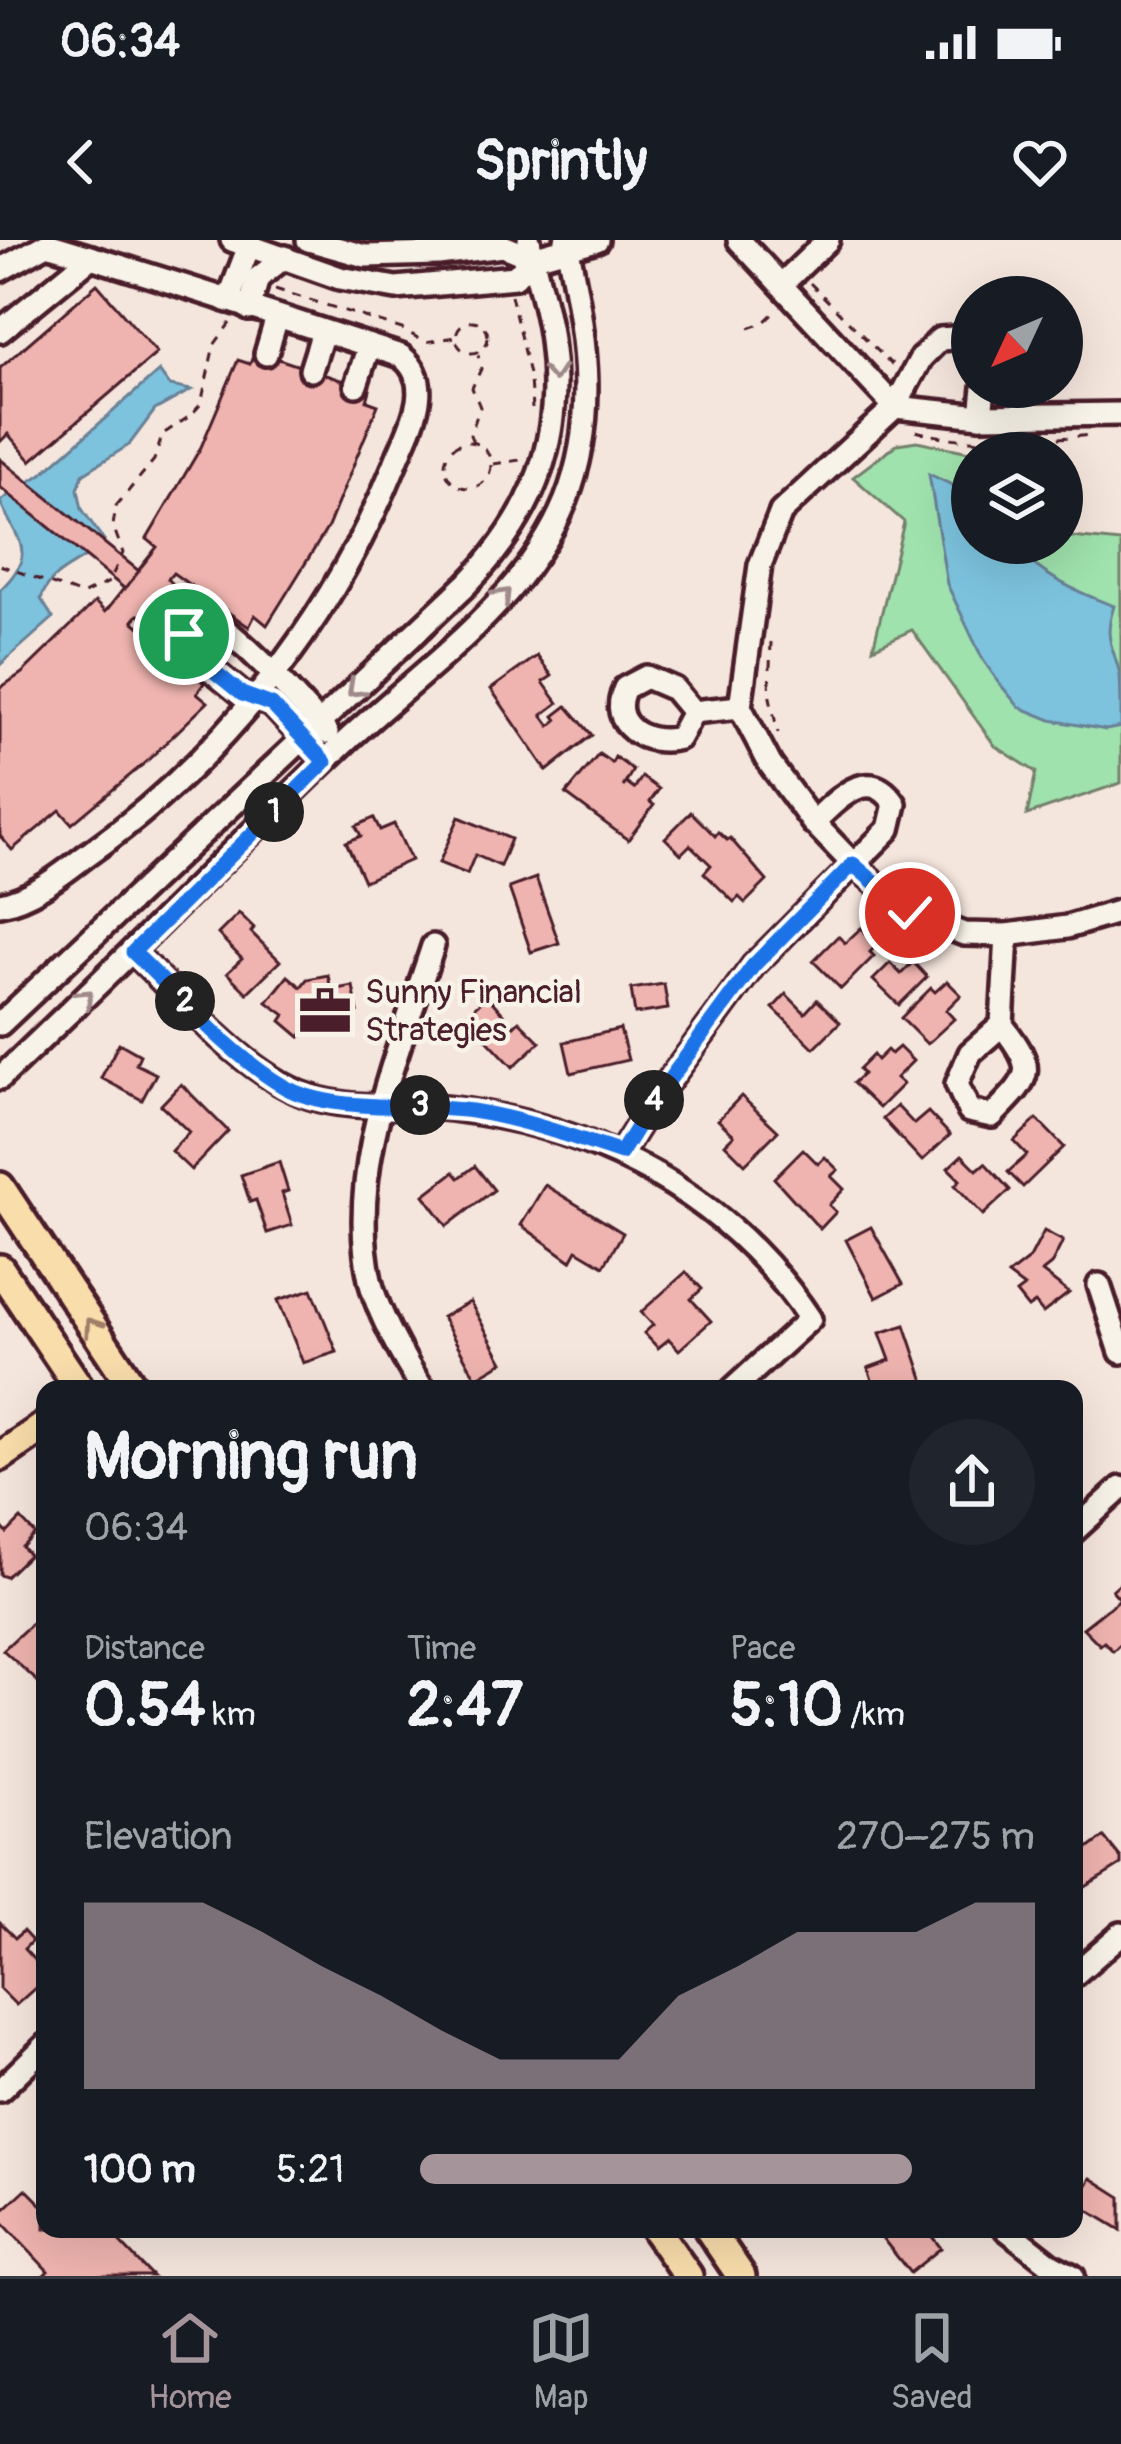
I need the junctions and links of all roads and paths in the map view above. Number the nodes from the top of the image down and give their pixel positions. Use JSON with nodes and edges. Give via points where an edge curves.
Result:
{"nodes":[{"id":1,"x":308,"y":240,"type":"edge"},
{"id":2,"x":597,"y":240,"type":"edge"},
{"id":3,"x":739,"y":240,"type":"edge"},
{"id":4,"x":828,"y":240,"type":"edge"},
{"id":5,"x":567,"y":244,"type":"edge"},
{"id":6,"x":259,"y":246,"type":"edge"},
{"id":7,"x":530,"y":249,"type":"edge"},
{"id":8,"x":91,"y":257,"type":"junction"},
{"id":9,"x":0,"y":270,"type":"edge"},
{"id":10,"x":789,"y":277,"type":"junction"},
{"id":11,"x":255,"y":283,"type":"junction"},
{"id":12,"x":510,"y":293,"type":"dead end"},
{"id":13,"x":238,"y":305,"type":"junction"},
{"id":14,"x":277,"y":317,"type":"junction"},
{"id":15,"x":0,"y":331,"type":"edge"},
{"id":16,"x":323,"y":332,"type":"junction"},
{"id":17,"x":456,"y":337,"type":"junction"},
{"id":18,"x":951,"y":338,"type":"edge"},
{"id":19,"x":369,"y":346,"type":"junction"},
{"id":20,"x":477,"y":352,"type":"junction"},
{"id":21,"x":266,"y":354,"type":"dead end"},
{"id":22,"x":903,"y":354,"type":"dead end"},
{"id":23,"x":311,"y":370,"type":"dead end"},
{"id":24,"x":356,"y":385,"type":"dead end"},
{"id":25,"x":982,"y":408,"type":"edge"},
{"id":26,"x":532,"y":414,"type":"dead end"},
{"id":27,"x":1121,"y":414,"type":"edge"},
{"id":28,"x":981,"y":416,"type":"junction"},
{"id":29,"x":900,"y":417,"type":"junction"},
{"id":30,"x":1105,"y":434,"type":"dead end"},
{"id":31,"x":474,"y":443,"type":"junction"},
{"id":32,"x":491,"y":464,"type":"junction"},
{"id":33,"x":524,"y":471,"type":"dead end"},
{"id":34,"x":0,"y":565,"type":"edge"},
{"id":35,"x":184,"y":634,"type":"junction"},
{"id":36,"x":159,"y":643,"type":"dead end"},
{"id":37,"x":770,"y":645,"type":"dead end"},
{"id":38,"x":273,"y":675,"type":"junction"},
{"id":39,"x":256,"y":698,"type":"junction"},
{"id":40,"x":740,"y":707,"type":"junction"},
{"id":41,"x":693,"y":712,"type":"dead end"},
{"id":42,"x":311,"y":731,"type":"junction"},
{"id":43,"x":780,"y":742,"type":"dead end"},
{"id":44,"x":332,"y":754,"type":"junction"},
{"id":45,"x":814,"y":823,"type":"junction"},
{"id":46,"x":853,"y":864,"type":"junction"},
{"id":47,"x":0,"y":904,"type":"edge"},
{"id":48,"x":1119,"y":917,"type":"edge"},
{"id":49,"x":1007,"y":935,"type":"junction"},
{"id":50,"x":433,"y":946,"type":"dead end"},
{"id":51,"x":133,"y":952,"type":"junction"},
{"id":52,"x":26,"y":1000,"type":"junction"},
{"id":53,"x":0,"y":1008,"type":"edge"},
{"id":54,"x":0,"y":1024,"type":"edge"},
{"id":55,"x":1002,"y":1025,"type":"dead end"},
{"id":56,"x":0,"y":1078,"type":"edge"},
{"id":57,"x":382,"y":1105,"type":"junction"},
{"id":58,"x":621,"y":1153,"type":"junction"},
{"id":59,"x":0,"y":1187,"type":"edge"},
{"id":60,"x":0,"y":1269,"type":"edge"},
{"id":61,"x":1099,"y":1286,"type":"dead end"},
{"id":62,"x":1121,"y":1352,"type":"edge"},
{"id":63,"x":69,"y":1380,"type":"edge"},
{"id":64,"x":128,"y":1380,"type":"edge"},
{"id":65,"x":419,"y":1380,"type":"edge"},
{"id":66,"x":743,"y":1380,"type":"edge"},
{"id":67,"x":36,"y":1434,"type":"edge"},
{"id":68,"x":36,"y":1448,"type":"edge"},
{"id":69,"x":5,"y":1462,"type":"edge"},
{"id":70,"x":1121,"y":1488,"type":"edge"},
{"id":71,"x":1083,"y":1523,"type":"edge"},
{"id":72,"x":1121,"y":1934,"type":"edge"},
{"id":73,"x":1083,"y":1968,"type":"edge"},
{"id":74,"x":36,"y":2055,"type":"edge"},
{"id":75,"x":0,"y":2090,"type":"edge"},
{"id":76,"x":662,"y":2238,"type":"edge"},
{"id":77,"x":715,"y":2238,"type":"edge"},
{"id":78,"x":1018,"y":2238,"type":"edge"},
{"id":79,"x":688,"y":2276,"type":"edge"},
{"id":80,"x":741,"y":2276,"type":"edge"},
{"id":81,"x":1073,"y":2276,"type":"edge"}],
"edges":[{"from":1,"to":7,"type":"street","via":[[364,256]]},
{"from":2,"to":5,"type":"street"},
{"from":3,"to":10,"type":"street"},
{"from":4,"to":10,"type":"street"},
{"from":5,"to":7,"type":"street"},
{"from":44,"to":5,"type":"street","one_way":true,"via":[[517,583],[555,526],[580,459],[588,384]]},
{"from":6,"to":7,"type":"street","via":[[340,278],[396,288],[515,277]]},
{"from":6,"to":11,"type":"street","via":[[266,268]]},
{"from":6,"to":13,"type":"street"},
{"from":7,"to":42,"type":"street","one_way":true,"via":[[556,394],[538,484],[487,564]]},
{"from":8,"to":9,"type":"street","via":[[47,244]]},
{"from":8,"to":13,"type":"street"},
{"from":8,"to":15,"type":"street"},
{"from":10,"to":22,"type":"path","via":[[891,364]]},
{"from":10,"to":29,"type":"street"},
{"from":11,"to":13,"type":"street"},
{"from":11,"to":17,"type":"path","via":[[425,342]]},
{"from":12,"to":26,"type":"path"},
{"from":13,"to":14,"type":"street"},
{"from":13,"to":34,"type":"path","via":[[214,344],[201,404],[163,434],[154,460],[116,506],[123,554],[109,582],[82,595]]},
{"from":14,"to":16,"type":"street"},
{"from":14,"to":21,"type":"street"},
{"from":16,"to":19,"type":"street"},
{"from":16,"to":23,"type":"street"},
{"from":17,"to":20,"type":"path","via":[[463,350]]},
{"from":17,"to":20,"type":"path","via":[[463,323],[479,322],[488,340]]},
{"from":18,"to":29,"type":"street","via":[[921,358]]},
{"from":19,"to":24,"type":"street"},
{"from":19,"to":38,"type":"street","via":[[414,367],[419,398],[368,526]]},
{"from":20,"to":31,"type":"path"},
{"from":25,"to":28,"type":"street"},
{"from":27,"to":28,"type":"street"},
{"from":28,"to":29,"type":"street"},
{"from":29,"to":30,"type":"path","via":[[960,442]]},
{"from":29,"to":40,"type":"street","via":[[781,512],[760,565]]},
{"from":31,"to":32,"type":"path"},
{"from":31,"to":32,"type":"path","via":[[450,452],[452,480],[473,487]]},
{"from":32,"to":33,"type":"path","via":[[527,459]]},
{"from":35,"to":36,"type":"street"},
{"from":35,"to":38,"type":"street","via":[[206,616],[236,629]]},
{"from":35,"to":39,"type":"street","via":[[183,646],[204,673]]},
{"from":37,"to":43,"type":"path"},
{"from":38,"to":39,"type":"street"},
{"from":38,"to":42,"type":"street"},
{"from":39,"to":42,"type":"street"},
{"from":39,"to":47,"type":"street","via":[[137,818],[39,888]]},
{"from":40,"to":41,"type":"street"},
{"from":40,"to":45,"type":"street"},
{"from":42,"to":44,"type":"street"},
{"from":42,"to":52,"type":"street"},
{"from":44,"to":51,"type":"street"},
{"from":45,"to":46,"type":"street"},
{"from":45,"to":46,"type":"street","via":[[861,784],[887,792],[895,804],[889,830]]},
{"from":46,"to":49,"type":"street","via":[[910,913],[964,934]]},
{"from":46,"to":58,"type":"street","via":[[753,966]]},
{"from":48,"to":49,"type":"street"},
{"from":49,"to":55,"type":"street"},
{"from":50,"to":57,"type":"street"},
{"from":56,"to":51,"type":"street","one_way":true},
{"from":51,"to":57,"type":"street","via":[[284,1086]]},
{"from":52,"to":53,"type":"street"},
{"from":52,"to":54,"type":"street"},
{"from":57,"to":58,"type":"street","via":[[478,1112]]},
{"from":57,"to":65,"type":"street","via":[[362,1205],[371,1284]]},
{"from":58,"to":66,"type":"street","via":[[748,1245],[810,1319]]},
{"from":64,"to":59,"type":"main road","one_way":true},
{"from":60,"to":63,"type":"main road"},
{"from":61,"to":62,"type":"street"},
{"from":67,"to":69,"type":"main road"},
{"from":68,"to":69,"type":"main road"},
{"from":70,"to":71,"type":"street"},
{"from":72,"to":73,"type":"street"},
{"from":74,"to":75,"type":"street"},
{"from":76,"to":79,"type":"main road"},
{"from":77,"to":80,"type":"main road"},
{"from":78,"to":81,"type":"street"}]}
